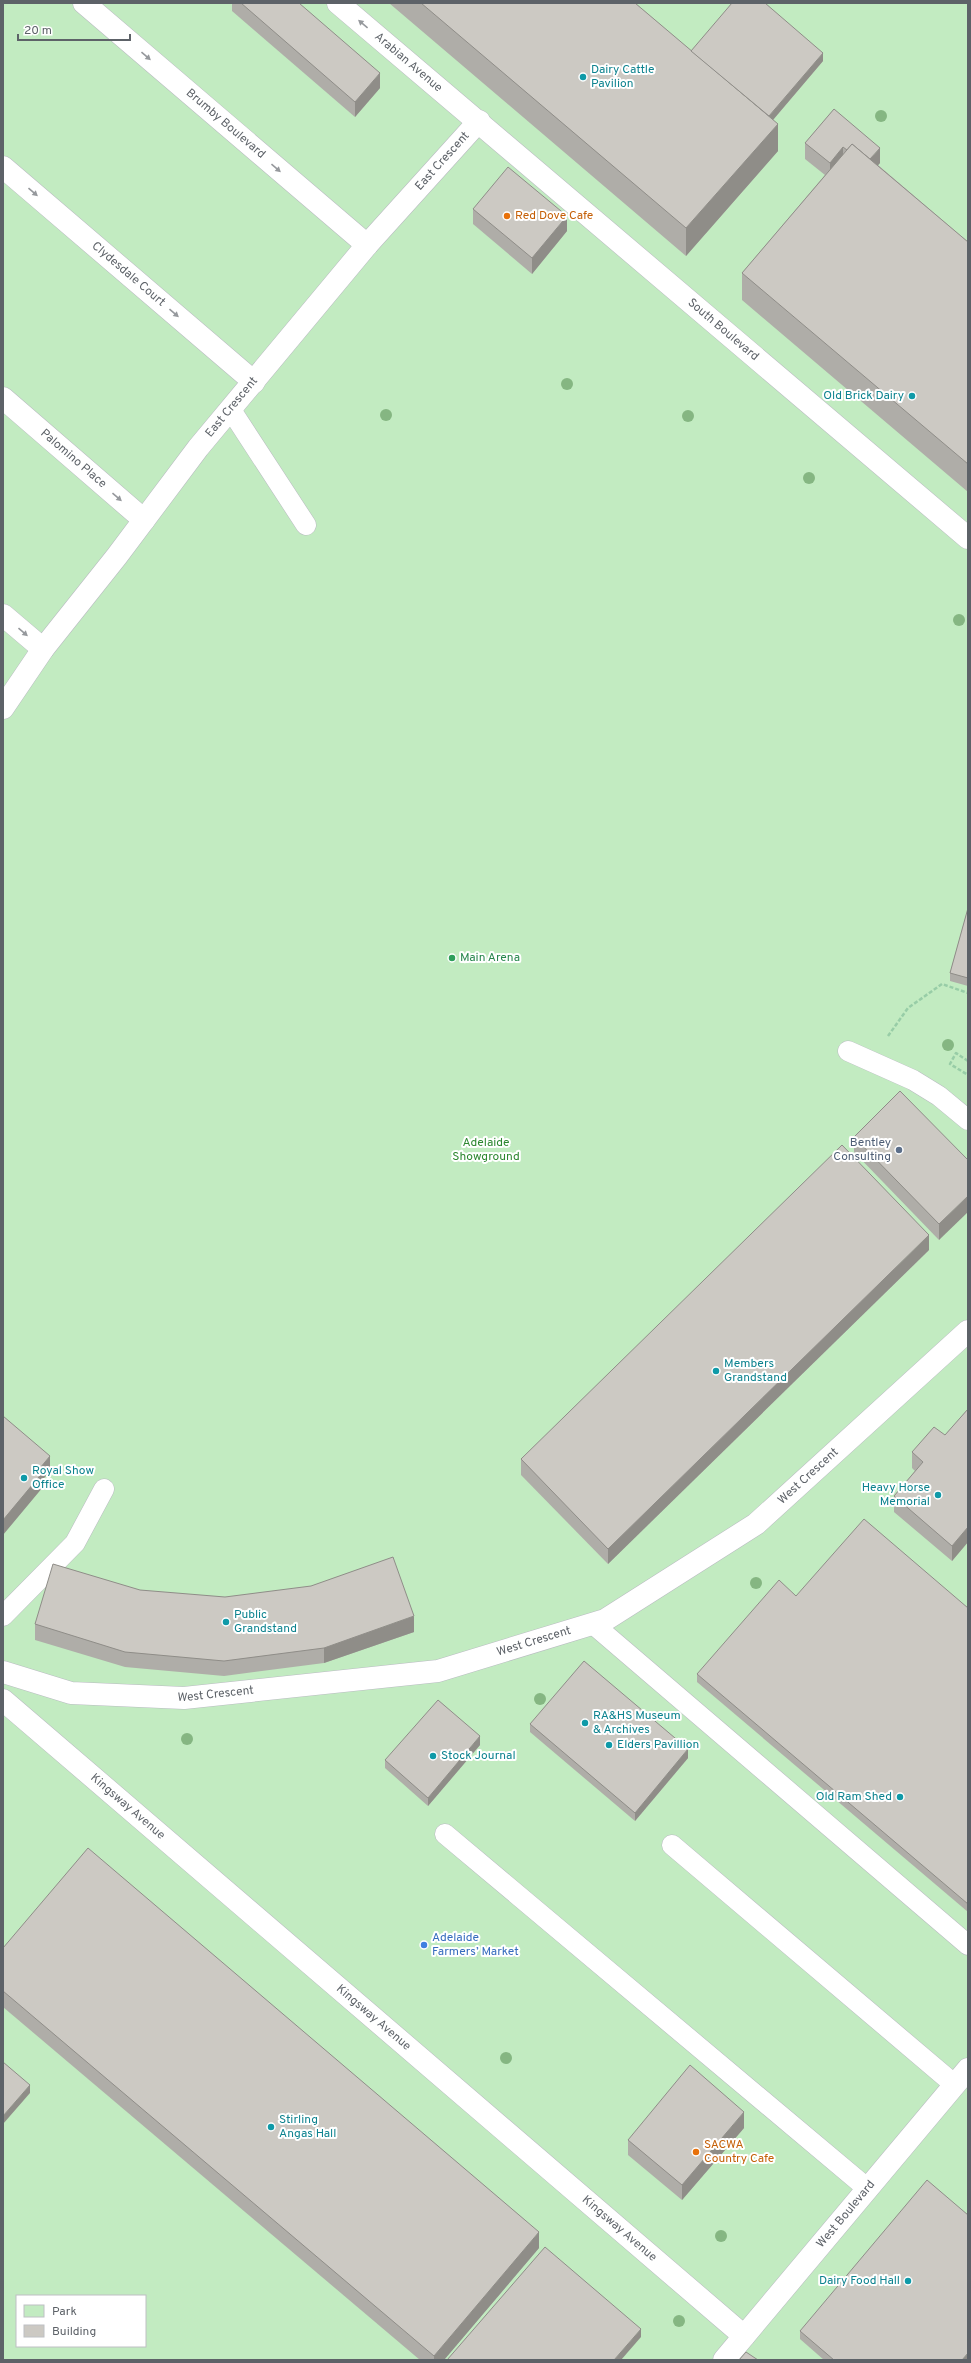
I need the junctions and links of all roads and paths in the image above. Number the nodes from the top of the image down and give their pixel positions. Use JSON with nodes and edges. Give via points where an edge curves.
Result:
{"nodes":[{"id":1,"x":84,"y":3,"type":"edge"},
{"id":2,"x":338,"y":3,"type":"edge"},
{"id":3,"x":479,"y":121,"type":"junction"},
{"id":4,"x":3,"y":167,"type":"edge"},
{"id":5,"x":367,"y":246,"type":"junction"},
{"id":6,"x":254,"y":382,"type":"junction"},
{"id":7,"x":3,"y":398,"type":"edge"},
{"id":8,"x":230,"y":410,"type":"junction"},
{"id":9,"x":144,"y":520,"type":"junction"},
{"id":10,"x":306,"y":525,"type":"dead end"},
{"id":11,"x":968,"y":538,"type":"edge"},
{"id":12,"x":3,"y":615,"type":"edge"},
{"id":13,"x":43,"y":649,"type":"junction"},
{"id":14,"x":3,"y":708,"type":"edge"},
{"id":15,"x":968,"y":993,"type":"edge"},
{"id":16,"x":848,"y":1051,"type":"dead end"},
{"id":17,"x":871,"y":1061,"type":"junction"},
{"id":18,"x":968,"y":1061,"type":"edge"},
{"id":19,"x":968,"y":1075,"type":"edge"},
{"id":20,"x":968,"y":1120,"type":"edge"},
{"id":21,"x":968,"y":1331,"type":"edge"},
{"id":22,"x":104,"y":1489,"type":"dead end"},
{"id":23,"x":3,"y":1616,"type":"edge"},
{"id":24,"x":593,"y":1624,"type":"junction"},
{"id":25,"x":3,"y":1672,"type":"edge"},
{"id":26,"x":3,"y":1700,"type":"edge"},
{"id":27,"x":445,"y":1834,"type":"dead end"},
{"id":28,"x":672,"y":1845,"type":"dead end"},
{"id":29,"x":968,"y":1945,"type":"edge"},
{"id":30,"x":962,"y":2077,"type":"edge"},
{"id":31,"x":868,"y":2189,"type":"junction"},
{"id":32,"x":744,"y":2336,"type":"junction"},
{"id":33,"x":724,"y":2360,"type":"edge"}],
"edges":[{"from":1,"to":5,"type":"street","name":"Brumby Boulevard","one_way":true},
{"from":3,"to":2,"type":"street","name":"Arabian Avenue","one_way":true},
{"from":3,"to":5,"type":"street","name":"East Crescent"},
{"from":3,"to":11,"type":"street","name":"South Boulevard"},
{"from":4,"to":6,"type":"street","name":"Clydesdale Court","one_way":true},
{"from":5,"to":6,"type":"street","name":"East Crescent"},
{"from":6,"to":8,"type":"street","name":"East Crescent"},
{"from":7,"to":9,"type":"street","name":"Palomino Place","one_way":true},
{"from":8,"to":9,"type":"street","name":"East Crescent"},
{"from":8,"to":10,"type":"lane"},
{"from":9,"to":13,"type":"street","name":"East Crescent"},
{"from":12,"to":13,"type":"street","one_way":true},
{"from":13,"to":14,"type":"street","name":"East Crescent"},
{"from":15,"to":17,"type":"path","via":[[942,984],[908,1008]]},
{"from":16,"to":17,"type":"lane"},
{"from":17,"to":20,"type":"lane","via":[[913,1080],[939,1096]]},
{"from":18,"to":19,"type":"path","via":[[956,1053],[950,1064]]},
{"from":21,"to":24,"type":"street","name":"West Crescent","via":[[756,1524],[605,1620]]},
{"from":22,"to":23,"type":"lane","via":[[75,1543]]},
{"from":24,"to":25,"type":"street","name":"West Crescent","via":[[438,1671],[184,1698],[71,1693]]},
{"from":24,"to":29,"type":"lane"},
{"from":26,"to":32,"type":"street","name":"Kingsway Avenue"},
{"from":27,"to":31,"type":"lane"},
{"from":28,"to":30,"type":"lane"},
{"from":30,"to":31,"type":"street","name":"West Boulevard"},
{"from":31,"to":32,"type":"street","name":"West Boulevard"},
{"from":32,"to":33,"type":"street","name":"West Boulevard"}]}
